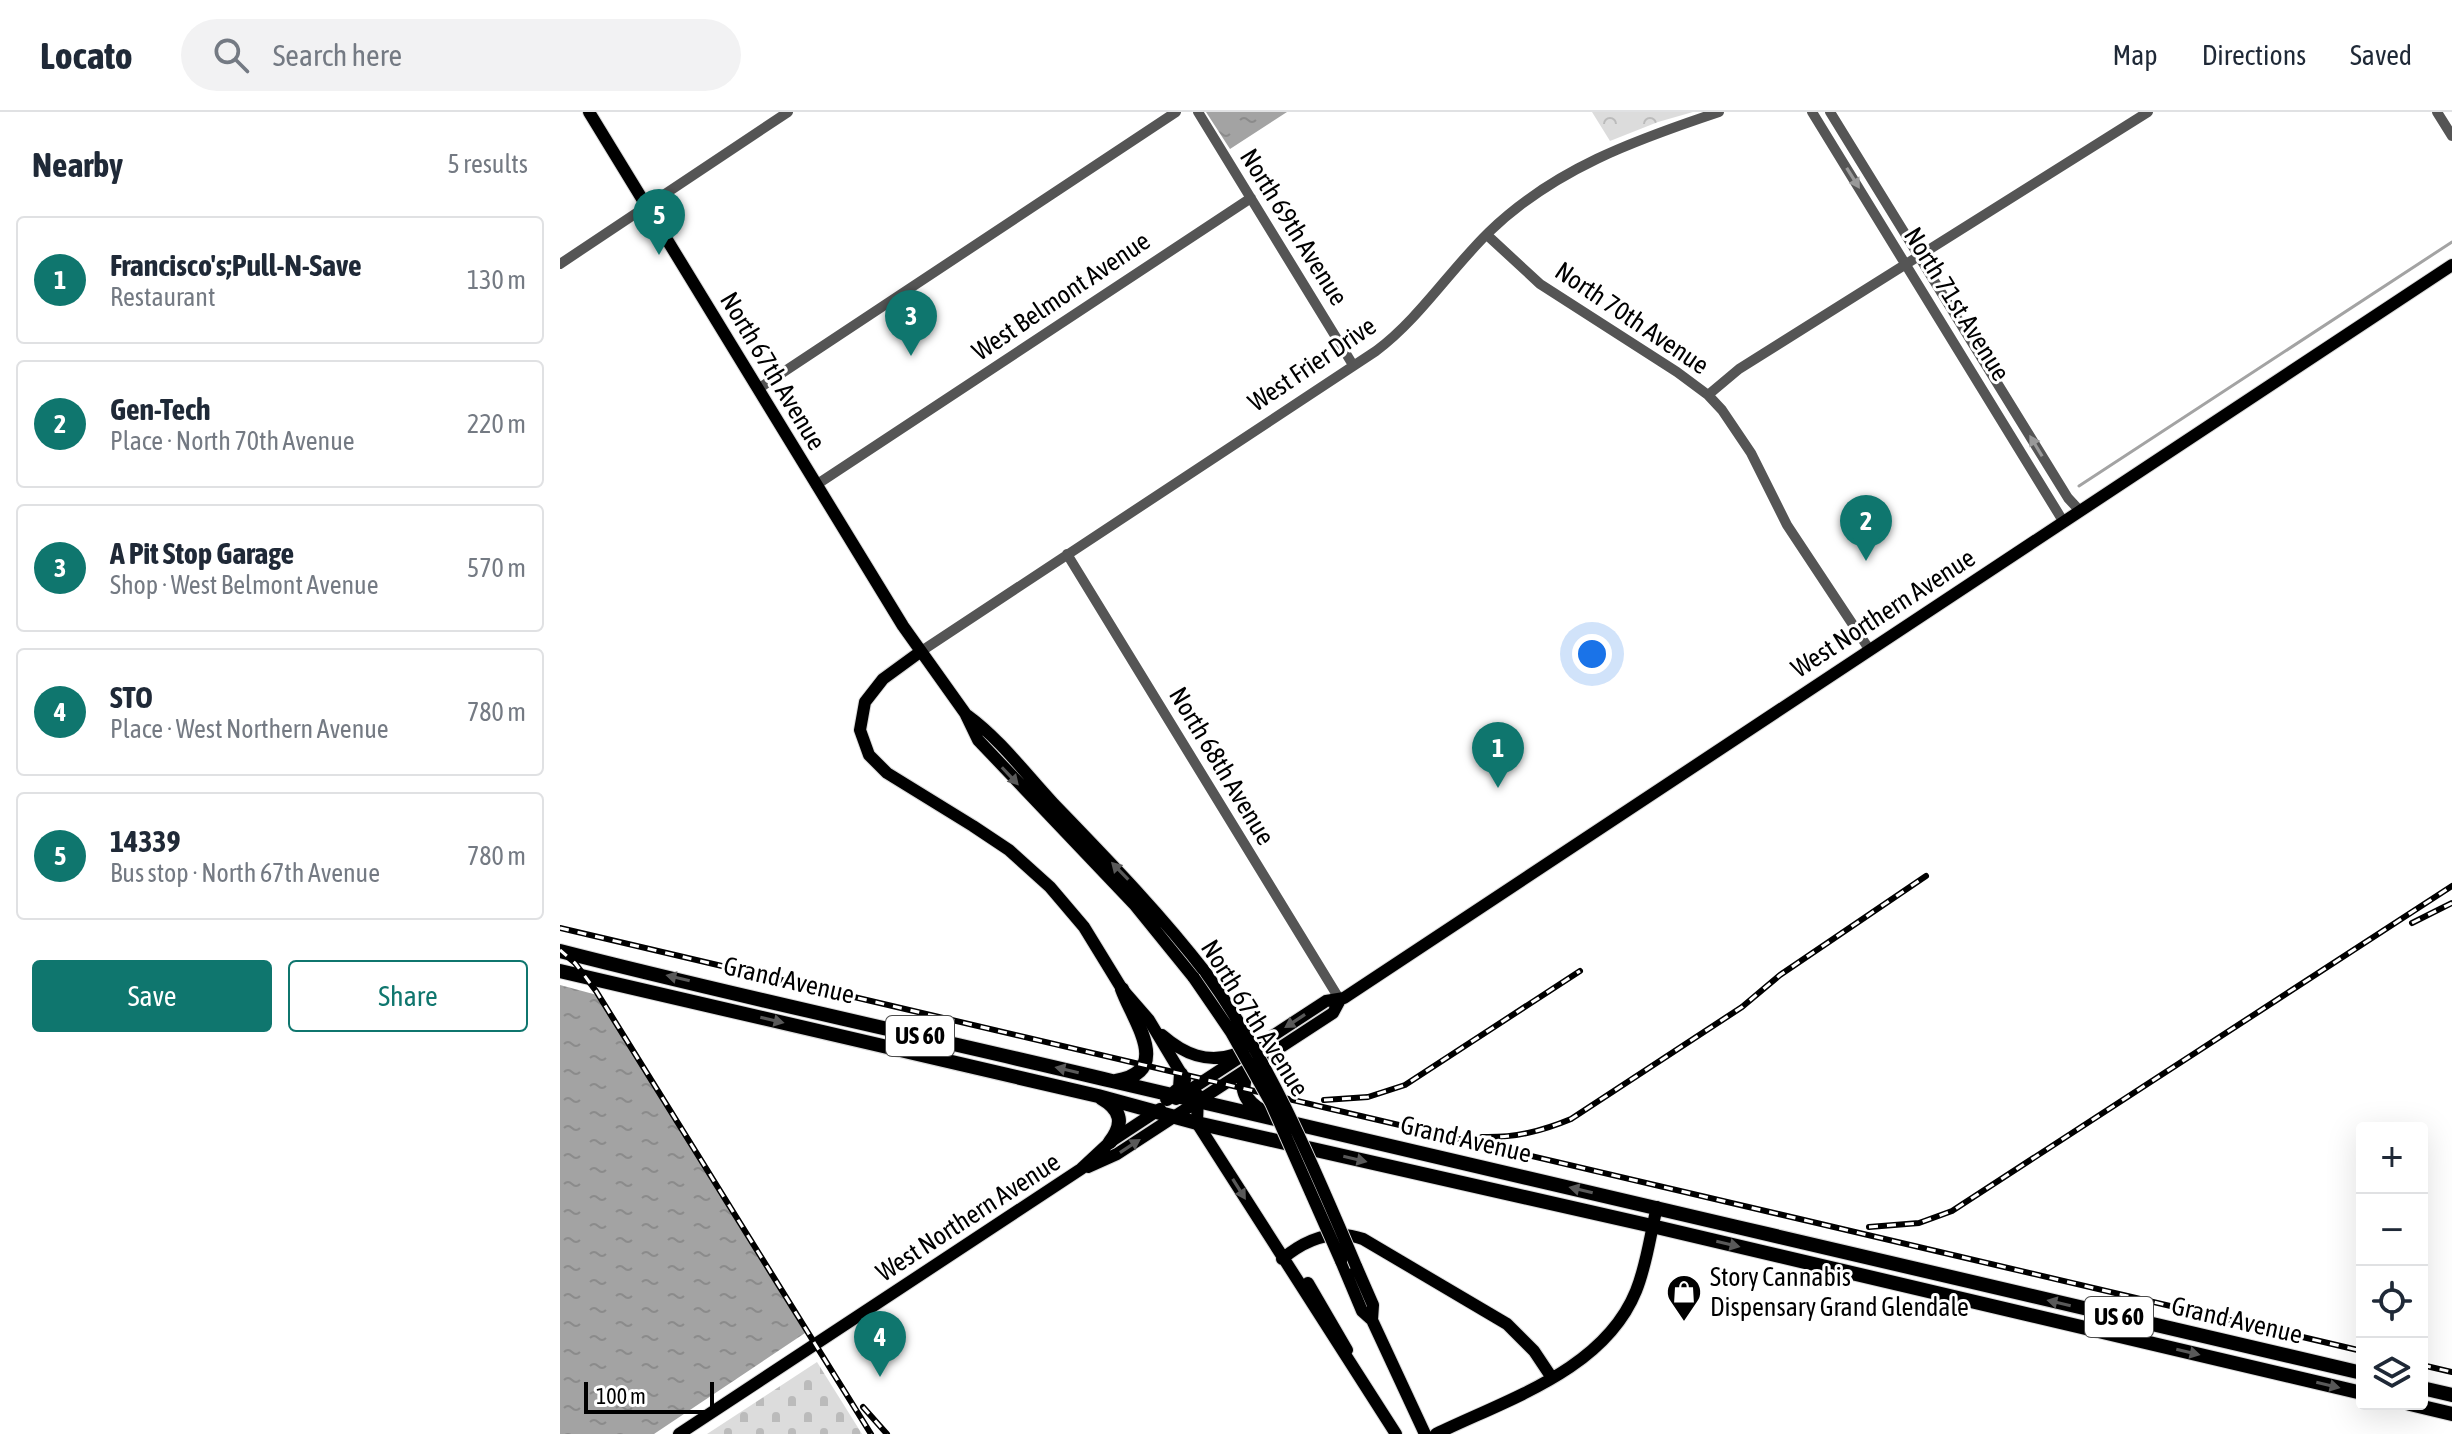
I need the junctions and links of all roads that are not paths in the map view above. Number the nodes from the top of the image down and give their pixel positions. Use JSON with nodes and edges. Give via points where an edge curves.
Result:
{"nodes":[{"id":1,"x":589,"y":112,"type":"edge"},
{"id":2,"x":788,"y":112,"type":"edge"},
{"id":3,"x":1176,"y":112,"type":"edge"},
{"id":4,"x":1198,"y":112,"type":"edge"},
{"id":5,"x":1719,"y":112,"type":"edge"},
{"id":6,"x":1812,"y":112,"type":"edge"},
{"id":7,"x":1830,"y":112,"type":"edge"},
{"id":8,"x":2148,"y":112,"type":"edge"},
{"id":9,"x":2437,"y":112,"type":"edge"},
{"id":10,"x":2452,"y":136,"type":"edge"},
{"id":11,"x":1850,"y":144,"type":"junction"},
{"id":12,"x":1837,"y":152,"type":"junction"},
{"id":13,"x":1251,"y":198,"type":"junction"},
{"id":14,"x":647,"y":207,"type":"junction"},
{"id":15,"x":1487,"y":235,"type":"junction"},
{"id":16,"x":1919,"y":257,"type":"junction"},
{"id":17,"x":560,"y":264,"type":"edge"},
{"id":18,"x":1907,"y":265,"type":"junction"},
{"id":19,"x":2452,"y":265,"type":"edge"},
{"id":20,"x":1353,"y":365,"type":"junction"},
{"id":21,"x":758,"y":389,"type":"junction"},
{"id":22,"x":1708,"y":395,"type":"junction"},
{"id":23,"x":816,"y":485,"type":"junction"},
{"id":24,"x":2079,"y":510,"type":"junction"},
{"id":25,"x":2063,"y":521,"type":"junction"},
{"id":26,"x":1067,"y":554,"type":"junction"},
{"id":27,"x":1869,"y":649,"type":"junction"},
{"id":28,"x":920,"y":652,"type":"junction"},
{"id":29,"x":560,"y":951,"type":"edge"},
{"id":30,"x":603,"y":960,"type":"junction"},
{"id":31,"x":560,"y":971,"type":"edge"},
{"id":32,"x":1200,"y":975,"type":"junction"},
{"id":33,"x":597,"y":979,"type":"junction"},
{"id":34,"x":1122,"y":989,"type":"junction"},
{"id":35,"x":1340,"y":1000,"type":"junction"},
{"id":36,"x":1152,"y":1026,"type":"junction"},
{"id":37,"x":1264,"y":1041,"type":"junction"},
{"id":38,"x":1255,"y":1064,"type":"junction"},
{"id":39,"x":1181,"y":1074,"type":"joint"},
{"id":40,"x":1115,"y":1081,"type":"junction"},
{"id":41,"x":1098,"y":1096,"type":"junction"},
{"id":42,"x":1184,"y":1096,"type":"junction"},
{"id":43,"x":1140,"y":1107,"type":"junction"},
{"id":44,"x":1157,"y":1112,"type":"junction"},
{"id":45,"x":1175,"y":1117,"type":"junction"},
{"id":46,"x":1197,"y":1123,"type":"junction"},
{"id":47,"x":1291,"y":1123,"type":"junction"},
{"id":48,"x":1110,"y":1142,"type":"junction"},
{"id":49,"x":1081,"y":1169,"type":"junction"},
{"id":50,"x":1657,"y":1207,"type":"junction"},
{"id":51,"x":1652,"y":1226,"type":"junction"},
{"id":52,"x":1282,"y":1259,"type":"junction"},
{"id":53,"x":1898,"y":1265,"type":"junction"},
{"id":54,"x":1894,"y":1283,"type":"junction"},
{"id":55,"x":1372,"y":1320,"type":"junction"},
{"id":56,"x":2298,"y":1359,"type":"junction"},
{"id":57,"x":2356,"y":1372,"type":"edge"},
{"id":58,"x":2293,"y":1377,"type":"junction"},
{"id":59,"x":1552,"y":1378,"type":"junction"},
{"id":60,"x":2428,"y":1389,"type":"edge"},
{"id":61,"x":2356,"y":1392,"type":"edge"},
{"id":62,"x":2452,"y":1395,"type":"edge"},
{"id":63,"x":2428,"y":1408,"type":"edge"},
{"id":64,"x":2452,"y":1414,"type":"edge"},
{"id":65,"x":679,"y":1434,"type":"edge"},
{"id":66,"x":1396,"y":1434,"type":"edge"},
{"id":67,"x":1425,"y":1434,"type":"edge"},
{"id":68,"x":1436,"y":1434,"type":"edge"}],
"edges":[{"from":1,"to":14,"type":"main road","name":"North 67th Avenue"},
{"from":2,"to":14,"type":"street"},
{"from":3,"to":21,"type":"street"},
{"from":4,"to":13,"type":"street","name":"North 69th Avenue"},
{"from":5,"to":15,"type":"street","name":"West Frier Drive","via":[[1592,160],[1544,188]]},
{"from":6,"to":12,"type":"street","name":"North 71st Avenue"},
{"from":7,"to":11,"type":"street","name":"North 71st Avenue"},
{"from":8,"to":16,"type":"street"},
{"from":9,"to":10,"type":"street"},
{"from":11,"to":12,"type":"street"},
{"from":11,"to":16,"type":"street","name":"North 71st Avenue"},
{"from":12,"to":18,"type":"street","name":"North 71st Avenue","one_way":true},
{"from":13,"to":20,"type":"street","name":"North 69th Avenue"},
{"from":13,"to":23,"type":"street","name":"West Belmont Avenue"},
{"from":14,"to":17,"type":"street"},
{"from":14,"to":21,"type":"main road","name":"North 67th Avenue"},
{"from":15,"to":20,"type":"street","name":"West Frier Drive","via":[[1395,335]]},
{"from":15,"to":22,"type":"street","name":"North 70th Avenue","via":[[1540,284]]},
{"from":16,"to":18,"type":"street"},
{"from":24,"to":16,"type":"street","name":"North 71st Avenue","one_way":true},
{"from":18,"to":22,"type":"street","via":[[1741,368]]},
{"from":18,"to":25,"type":"street","name":"North 71st Avenue"},
{"from":19,"to":24,"type":"main road","name":"West Northern Avenue"},
{"from":20,"to":26,"type":"street","name":"West Frier Drive"},
{"from":21,"to":23,"type":"main road","name":"North 67th Avenue"},
{"from":22,"to":27,"type":"street","name":"North 70th Avenue","via":[[1738,432],[1787,525]]},
{"from":23,"to":28,"type":"main road","name":"North 67th Avenue"},
{"from":24,"to":25,"type":"main road","name":"West Northern Avenue"},
{"from":25,"to":27,"type":"main road","name":"West Northern Avenue"},
{"from":26,"to":28,"type":"street","name":"West Frier Drive"},
{"from":26,"to":35,"type":"street","name":"North 68th Avenue"},
{"from":27,"to":35,"type":"main road","name":"West Northern Avenue"},
{"from":28,"to":32,"type":"main road","name":"North 67th Avenue","via":[[965,713],[978,740]]},
{"from":28,"to":34,"type":"main road","via":[[869,693],[860,730],[869,755],[880,768],[1023,862],[1073,912]]},
{"from":29,"to":30,"type":"highway","name":"Grand Avenue","number":"US 60"},
{"from":30,"to":33,"type":"highway"},
{"from":40,"to":30,"type":"highway","name":"Grand Avenue","number":"US 60","one_way":true},
{"from":31,"to":33,"type":"highway","name":"Grand Avenue","number":"US 60"},
{"from":32,"to":55,"type":"main road","name":"North 67th Avenue","bridge":true,"via":[[1271,1103],[1362,1311]]},
{"from":32,"to":55,"type":"main road","name":"North 67th Avenue","bridge":true,"via":[[1274,1081],[1373,1305]]},
{"from":33,"to":41,"type":"highway","name":"Grand Avenue","number":"US 60","one_way":true},
{"from":34,"to":36,"type":"main road"},
{"from":34,"to":40,"type":"highway","via":[[1147,1053],[1138,1073]]},
{"from":35,"to":37,"type":"main road","name":"West Northern Avenue","one_way":true,"via":[[1326,1001]]},
{"from":35,"to":38,"type":"main road","name":"West Northern Avenue","via":[[1333,1013]]},
{"from":36,"to":37,"type":"main road","via":[[1178,1048],[1206,1059],[1224,1058]]},
{"from":36,"to":39,"type":"main road"},
{"from":37,"to":42,"type":"main road","name":"West Northern Avenue","via":[[1206,1080],[1198,1093]]},
{"from":38,"to":42,"type":"main road","name":"West Northern Avenue"},
{"from":38,"to":47,"type":"highway","via":[[1243,1083],[1247,1099]]},
{"from":39,"to":42,"type":"highway"},
{"from":40,"to":42,"type":"highway","name":"Grand Avenue","number":"US 60"},
{"from":41,"to":43,"type":"highway","name":"Grand Avenue","number":"US 60"},
{"from":41,"to":48,"type":"highway","via":[[1118,1116],[1119,1129]]},
{"from":42,"to":43,"type":"highway"},
{"from":42,"to":44,"type":"main road","name":"West Northern Avenue"},
{"from":42,"to":45,"type":"main road","name":"West Northern Avenue"},
{"from":42,"to":46,"type":"main road"},
{"from":42,"to":47,"type":"highway","name":"Grand Avenue","number":"US 60"},
{"from":43,"to":44,"type":"highway","name":"Grand Avenue","number":"US 60"},
{"from":44,"to":45,"type":"highway","name":"Grand Avenue","number":"US 60"},
{"from":44,"to":48,"type":"main road","name":"West Northern Avenue"},
{"from":45,"to":46,"type":"highway","name":"Grand Avenue","number":"US 60"},
{"from":49,"to":45,"type":"main road","name":"West Northern Avenue","one_way":true,"via":[[1117,1154]]},
{"from":46,"to":51,"type":"highway","name":"Grand Avenue","number":"US 60","one_way":true},
{"from":46,"to":52,"type":"main road","one_way":true},
{"from":50,"to":47,"type":"highway","name":"Grand Avenue","number":"US 60","one_way":true},
{"from":48,"to":49,"type":"main road","name":"West Northern Avenue"},
{"from":49,"to":65,"type":"main road","name":"West Northern Avenue"},
{"from":50,"to":51,"type":"main road"},
{"from":50,"to":53,"type":"highway","name":"Grand Avenue","number":"US 60"},
{"from":51,"to":54,"type":"highway","name":"Grand Avenue","number":"US 60","one_way":true},
{"from":51,"to":59,"type":"main road","via":[[1626,1312],[1595,1347]]},
{"from":52,"to":59,"type":"main road","via":[[1328,1234],[1363,1239],[1507,1324]]},
{"from":52,"to":66,"type":"main road"},
{"from":53,"to":54,"type":"highway"},
{"from":56,"to":53,"type":"highway","name":"Grand Avenue","number":"US 60","one_way":true},
{"from":54,"to":58,"type":"highway","name":"Grand Avenue","number":"US 60","one_way":true},
{"from":55,"to":67,"type":"main road","name":"North 67th Avenue"},
{"from":56,"to":57,"type":"highway","name":"Grand Avenue","number":"US 60"},
{"from":56,"to":58,"type":"highway"},
{"from":58,"to":61,"type":"highway","name":"Grand Avenue","number":"US 60","one_way":true},
{"from":59,"to":68,"type":"main road"},
{"from":60,"to":62,"type":"highway"},
{"from":63,"to":64,"type":"highway"}]}
